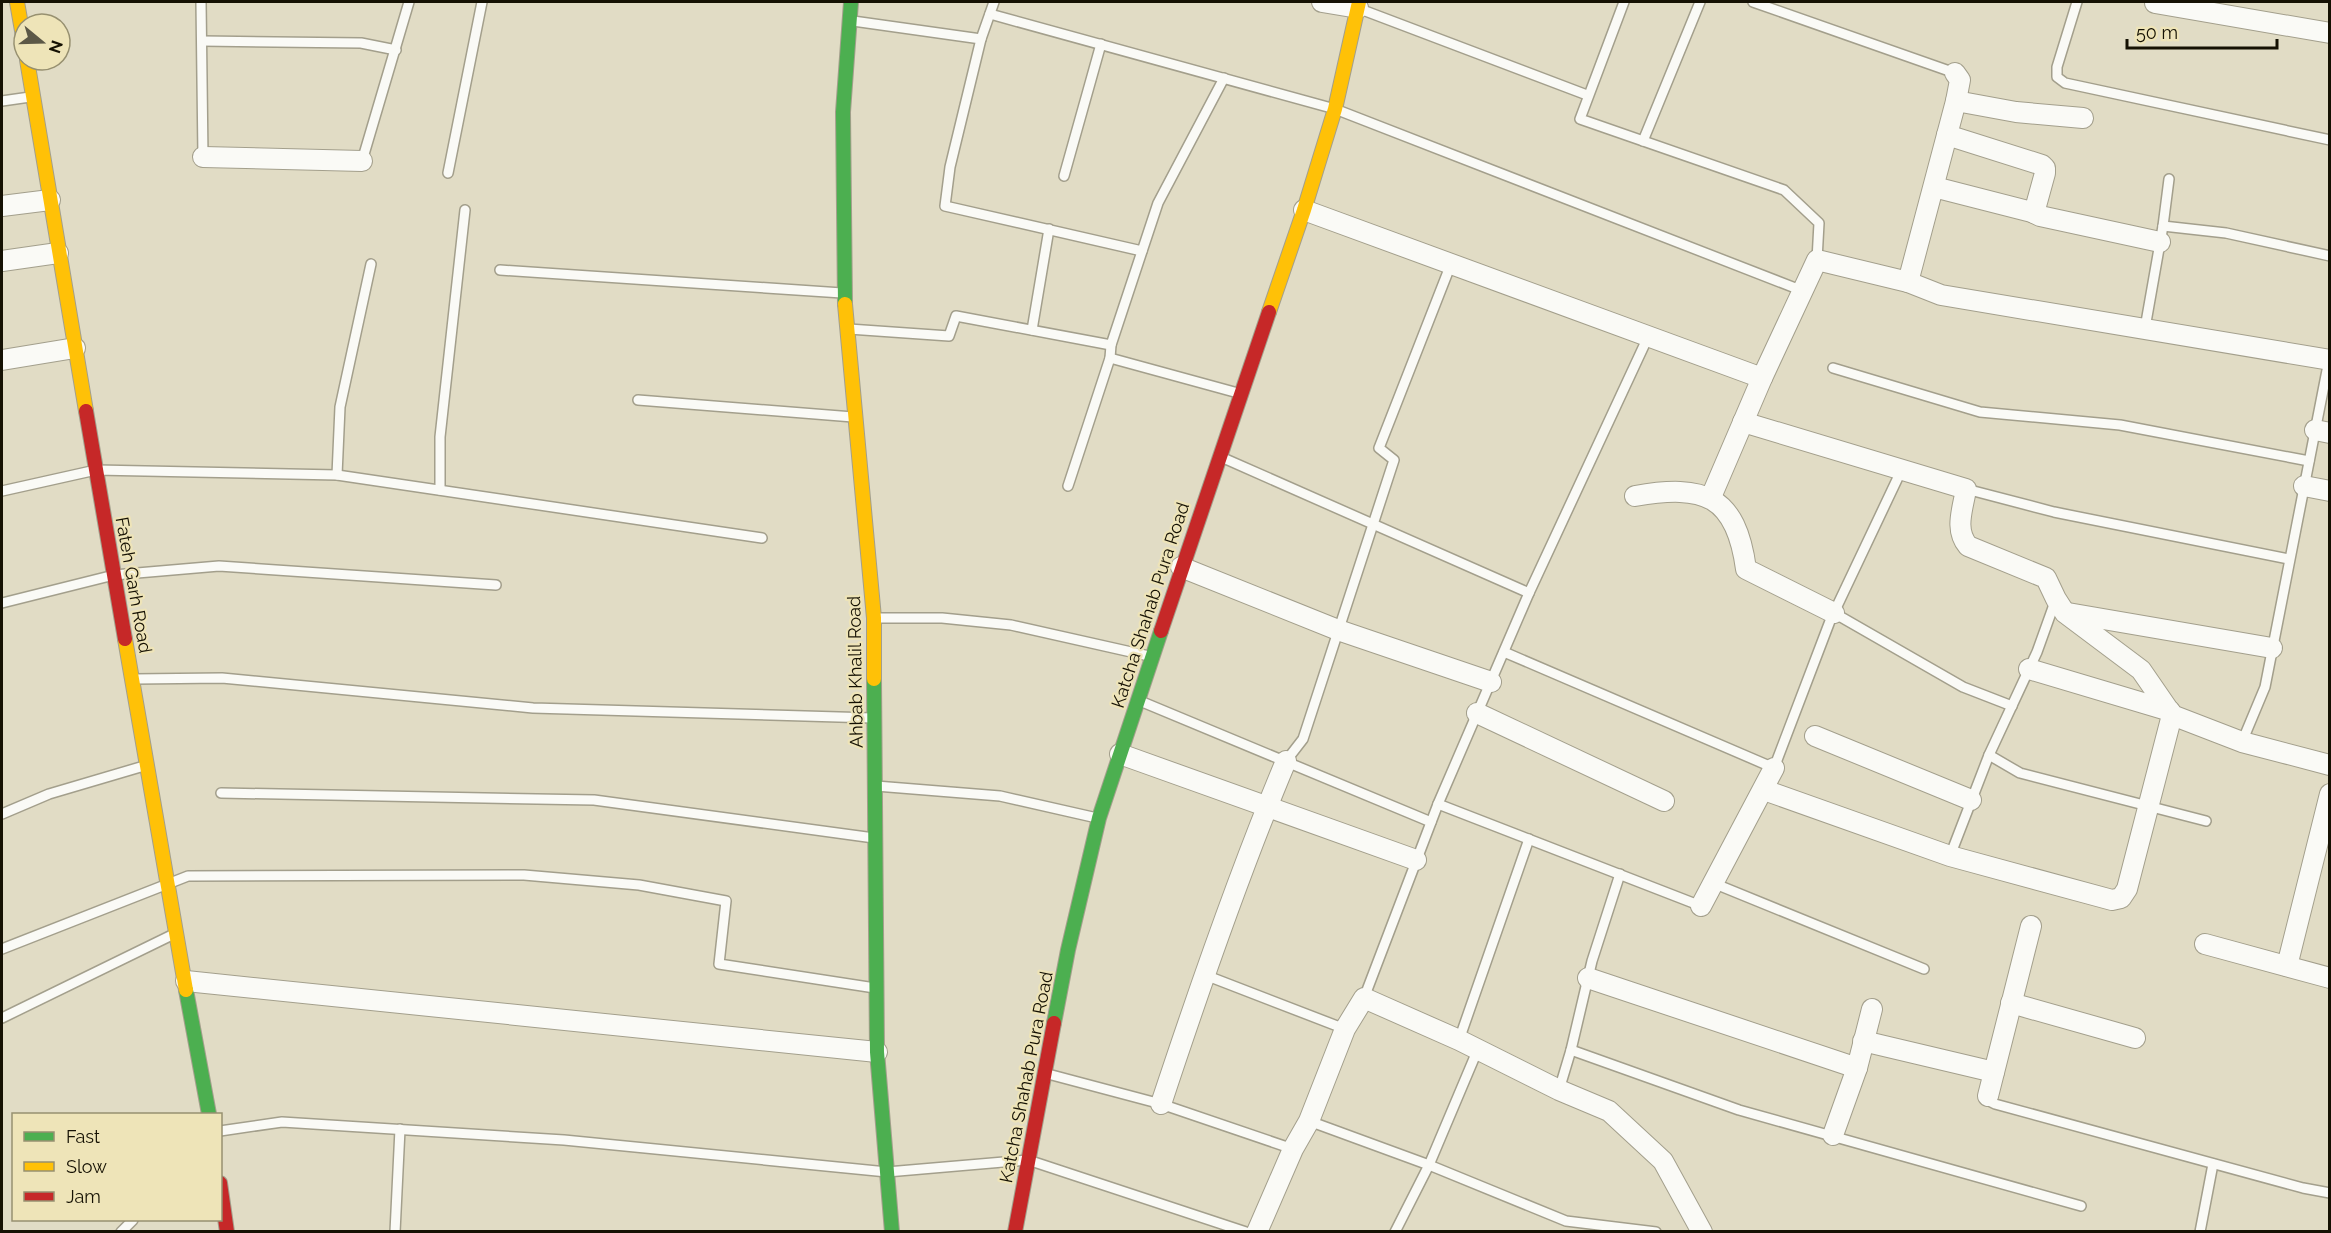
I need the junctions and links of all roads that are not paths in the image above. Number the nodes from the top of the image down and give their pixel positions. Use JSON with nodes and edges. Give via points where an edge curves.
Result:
{"nodes":[{"id":1,"x":201,"y":2,"type":"edge"},
{"id":2,"x":409,"y":2,"type":"edge"},
{"id":3,"x":482,"y":2,"type":"edge"},
{"id":4,"x":851,"y":2,"type":"edge"},
{"id":5,"x":994,"y":2,"type":"edge"},
{"id":6,"x":1322,"y":2,"type":"edge"},
{"id":7,"x":1624,"y":2,"type":"edge"},
{"id":8,"x":1700,"y":2,"type":"edge"},
{"id":9,"x":1754,"y":2,"type":"edge"},
{"id":10,"x":2077,"y":2,"type":"edge"},
{"id":11,"x":2155,"y":3,"type":"dead end"},
{"id":12,"x":1359,"y":5,"type":"edge"},
{"id":13,"x":990,"y":15,"type":"junction"},
{"id":14,"x":849,"y":20,"type":"junction"},
{"id":15,"x":2330,"y":33,"type":"edge"},
{"id":16,"x":981,"y":39,"type":"junction"},
{"id":17,"x":202,"y":41,"type":"junction"},
{"id":18,"x":1101,"y":44,"type":"junction"},
{"id":19,"x":396,"y":50,"type":"junction"},
{"id":20,"x":29,"y":72,"type":"edge"},
{"id":21,"x":1955,"y":73,"type":"joint"},
{"id":22,"x":1224,"y":78,"type":"junction"},
{"id":23,"x":1587,"y":95,"type":"junction"},
{"id":24,"x":33,"y":97,"type":"junction"},
{"id":25,"x":2,"y":101,"type":"edge"},
{"id":26,"x":1956,"y":101,"type":"junction"},
{"id":27,"x":1335,"y":109,"type":"junction"},
{"id":28,"x":2083,"y":118,"type":"dead end"},
{"id":29,"x":1947,"y":135,"type":"junction"},
{"id":30,"x":2330,"y":140,"type":"edge"},
{"id":31,"x":1643,"y":141,"type":"junction"},
{"id":32,"x":203,"y":157,"type":"joint"},
{"id":33,"x":362,"y":161,"type":"joint"},
{"id":34,"x":448,"y":173,"type":"dead end"},
{"id":35,"x":1064,"y":176,"type":"dead end"},
{"id":36,"x":2169,"y":179,"type":"dead end"},
{"id":37,"x":1934,"y":187,"type":"junction"},
{"id":38,"x":50,"y":200,"type":"junction"},
{"id":39,"x":2,"y":206,"type":"edge"},
{"id":40,"x":465,"y":210,"type":"dead end"},
{"id":41,"x":1304,"y":210,"type":"junction"},
{"id":42,"x":2034,"y":213,"type":"junction"},
{"id":43,"x":1049,"y":229,"type":"junction"},
{"id":44,"x":2162,"y":234,"type":"junction"},
{"id":45,"x":1142,"y":251,"type":"junction"},
{"id":46,"x":58,"y":254,"type":"junction"},
{"id":47,"x":2330,"y":256,"type":"edge"},
{"id":48,"x":1817,"y":260,"type":"junction"},
{"id":49,"x":2,"y":261,"type":"edge"},
{"id":50,"x":1452,"y":263,"type":"junction"},
{"id":51,"x":371,"y":264,"type":"dead end"},
{"id":52,"x":500,"y":270,"type":"dead end"},
{"id":53,"x":1908,"y":282,"type":"junction"},
{"id":54,"x":1803,"y":291,"type":"junction"},
{"id":55,"x":844,"y":293,"type":"junction"},
{"id":56,"x":2145,"y":328,"type":"junction"},
{"id":57,"x":848,"y":329,"type":"junction"},
{"id":58,"x":1032,"y":330,"type":"junction"},
{"id":59,"x":1648,"y":337,"type":"junction"},
{"id":60,"x":1111,"y":345,"type":"junction"},
{"id":61,"x":75,"y":348,"type":"junction"},
{"id":62,"x":1110,"y":358,"type":"junction"},
{"id":63,"x":2,"y":360,"type":"edge"},
{"id":64,"x":2329,"y":360,"type":"edge"},
{"id":65,"x":1833,"y":368,"type":"dead end"},
{"id":66,"x":1762,"y":378,"type":"junction"},
{"id":67,"x":1240,"y":393,"type":"junction"},
{"id":68,"x":638,"y":400,"type":"dead end"},
{"id":69,"x":856,"y":417,"type":"junction"},
{"id":70,"x":1743,"y":422,"type":"junction"},
{"id":71,"x":2322,"y":432,"type":"edge"},
{"id":72,"x":1219,"y":456,"type":"junction"},
{"id":73,"x":2309,"y":461,"type":"junction"},
{"id":74,"x":1902,"y":469,"type":"junction"},
{"id":75,"x":96,"y":470,"type":"junction"},
{"id":76,"x":337,"y":475,"type":"junction"},
{"id":77,"x":1068,"y":486,"type":"dead end"},
{"id":78,"x":2304,"y":486,"type":"junction"},
{"id":79,"x":1966,"y":489,"type":"junction"},
{"id":80,"x":440,"y":490,"type":"junction"},
{"id":81,"x":2,"y":491,"type":"edge"},
{"id":82,"x":2330,"y":491,"type":"edge"},
{"id":83,"x":1635,"y":496,"type":"dead end"},
{"id":84,"x":1711,"y":497,"type":"junction"},
{"id":85,"x":1373,"y":525,"type":"junction"},
{"id":86,"x":762,"y":538,"type":"dead end"},
{"id":87,"x":2289,"y":559,"type":"junction"},
{"id":88,"x":1181,"y":567,"type":"junction"},
{"id":89,"x":114,"y":575,"type":"junction"},
{"id":90,"x":496,"y":585,"type":"dead end"},
{"id":91,"x":1529,"y":593,"type":"junction"},
{"id":92,"x":2,"y":603,"type":"edge"},
{"id":93,"x":2060,"y":606,"type":"junction"},
{"id":94,"x":1834,"y":613,"type":"junction"},
{"id":95,"x":874,"y":618,"type":"junction"},
{"id":96,"x":1338,"y":630,"type":"junction"},
{"id":97,"x":2272,"y":648,"type":"junction"},
{"id":98,"x":1504,"y":652,"type":"junction"},
{"id":99,"x":1152,"y":656,"type":"junction"},
{"id":100,"x":2029,"y":669,"type":"junction"},
{"id":101,"x":132,"y":679,"type":"junction"},
{"id":102,"x":1491,"y":682,"type":"junction"},
{"id":103,"x":1137,"y":700,"type":"junction"},
{"id":104,"x":2012,"y":706,"type":"junction"},
{"id":105,"x":1477,"y":713,"type":"junction"},
{"id":106,"x":2171,"y":713,"type":"junction"},
{"id":107,"x":875,"y":718,"type":"junction"},
{"id":108,"x":1815,"y":736,"type":"dead end"},
{"id":109,"x":2242,"y":742,"type":"junction"},
{"id":110,"x":1120,"y":754,"type":"junction"},
{"id":111,"x":1989,"y":755,"type":"junction"},
{"id":112,"x":1286,"y":761,"type":"junction"},
{"id":113,"x":2330,"y":765,"type":"edge"},
{"id":114,"x":147,"y":766,"type":"junction"},
{"id":115,"x":1774,"y":768,"type":"junction"},
{"id":116,"x":875,"y":786,"type":"junction"},
{"id":117,"x":1764,"y":790,"type":"junction"},
{"id":118,"x":221,"y":793,"type":"dead end"},
{"id":119,"x":2330,"y":794,"type":"edge"},
{"id":120,"x":1971,"y":800,"type":"junction"},
{"id":121,"x":1664,"y":801,"type":"dead end"},
{"id":122,"x":1438,"y":804,"type":"junction"},
{"id":123,"x":2147,"y":806,"type":"junction"},
{"id":124,"x":1266,"y":807,"type":"junction"},
{"id":125,"x":2,"y":814,"type":"edge"},
{"id":126,"x":1099,"y":818,"type":"junction"},
{"id":127,"x":1431,"y":822,"type":"junction"},
{"id":128,"x":2206,"y":822,"type":"dead end"},
{"id":129,"x":876,"y":839,"type":"junction"},
{"id":130,"x":1528,"y":839,"type":"junction"},
{"id":131,"x":1950,"y":856,"type":"junction"},
{"id":132,"x":1416,"y":860,"type":"junction"},
{"id":133,"x":1620,"y":874,"type":"junction"},
{"id":134,"x":1713,"y":884,"type":"junction"},
{"id":135,"x":168,"y":885,"type":"junction"},
{"id":136,"x":1701,"y":906,"type":"joint"},
{"id":137,"x":2031,"y":926,"type":"dead end"},
{"id":138,"x":177,"y":933,"type":"junction"},
{"id":139,"x":2205,"y":944,"type":"dead end"},
{"id":140,"x":2,"y":949,"type":"edge"},
{"id":141,"x":2287,"y":966,"type":"junction"},
{"id":142,"x":1924,"y":969,"type":"dead end"},
{"id":143,"x":1204,"y":975,"type":"junction"},
{"id":144,"x":1588,"y":978,"type":"junction"},
{"id":145,"x":2330,"y":978,"type":"edge"},
{"id":146,"x":186,"y":981,"type":"junction"},
{"id":147,"x":877,"y":988,"type":"junction"},
{"id":148,"x":1364,"y":998,"type":"junction"},
{"id":149,"x":2011,"y":1003,"type":"junction"},
{"id":150,"x":1872,"y":1009,"type":"dead end"},
{"id":151,"x":2,"y":1018,"type":"edge"},
{"id":152,"x":1345,"y":1029,"type":"junction"},
{"id":153,"x":2135,"y":1038,"type":"dead end"},
{"id":154,"x":1460,"y":1040,"type":"junction"},
{"id":155,"x":1863,"y":1041,"type":"junction"},
{"id":156,"x":1478,"y":1049,"type":"junction"},
{"id":157,"x":1571,"y":1050,"type":"junction"},
{"id":158,"x":877,"y":1052,"type":"junction"},
{"id":159,"x":1857,"y":1068,"type":"junction"},
{"id":160,"x":1994,"y":1072,"type":"junction"},
{"id":161,"x":1044,"y":1073,"type":"junction"},
{"id":162,"x":1559,"y":1090,"type":"junction"},
{"id":163,"x":1988,"y":1096,"type":"joint"},
{"id":164,"x":1161,"y":1104,"type":"junction"},
{"id":165,"x":209,"y":1113,"type":"edge"},
{"id":166,"x":1309,"y":1121,"type":"junction"},
{"id":167,"x":400,"y":1129,"type":"junction"},
{"id":168,"x":222,"y":1131,"type":"edge"},
{"id":169,"x":1833,"y":1135,"type":"junction"},
{"id":170,"x":1293,"y":1149,"type":"junction"},
{"id":171,"x":1028,"y":1161,"type":"junction"},
{"id":172,"x":2213,"y":1164,"type":"junction"},
{"id":173,"x":1429,"y":1165,"type":"junction"},
{"id":174,"x":887,"y":1173,"type":"junction"},
{"id":175,"x":2330,"y":1193,"type":"edge"},
{"id":176,"x":222,"y":1197,"type":"edge"},
{"id":177,"x":2081,"y":1206,"type":"dead end"},
{"id":178,"x":132,"y":1221,"type":"edge"},
{"id":179,"x":1566,"y":1221,"type":"junction"},
{"id":180,"x":121,"y":1232,"type":"edge"},
{"id":181,"x":227,"y":1232,"type":"edge"},
{"id":182,"x":395,"y":1232,"type":"edge"},
{"id":183,"x":892,"y":1232,"type":"edge"},
{"id":184,"x":1015,"y":1232,"type":"edge"},
{"id":185,"x":1246,"y":1232,"type":"edge"},
{"id":186,"x":1257,"y":1232,"type":"edge"},
{"id":187,"x":1395,"y":1232,"type":"edge"},
{"id":188,"x":1562,"y":1232,"type":"edge"},
{"id":189,"x":1656,"y":1232,"type":"edge"},
{"id":190,"x":1702,"y":1232,"type":"edge"},
{"id":191,"x":2200,"y":1232,"type":"edge"}],
"edges":[{"from":1,"to":17,"type":"lane"},
{"from":2,"to":19,"type":"lane"},
{"from":3,"to":34,"type":"lane"},
{"from":4,"to":14,"type":"street","name":"Ahbab Khalil Road"},
{"from":5,"to":13,"type":"lane"},
{"from":6,"to":12,"type":"street"},
{"from":7,"to":23,"type":"lane"},
{"from":8,"to":31,"type":"lane"},
{"from":9,"to":21,"type":"lane"},
{"from":10,"to":30,"type":"lane","via":[[2057,67],[2057,77],[2065,83]]},
{"from":11,"to":15,"type":"street"},
{"from":12,"to":23,"type":"lane"},
{"from":12,"to":27,"type":"street","name":"Katcha Shahab Pura Road"},
{"from":13,"to":16,"type":"lane"},
{"from":13,"to":18,"type":"lane"},
{"from":14,"to":16,"type":"lane"},
{"from":14,"to":55,"type":"street","name":"Ahbab Khalil Road","via":[[843,111]]},
{"from":16,"to":43,"type":"lane","via":[[950,167],[945,206]]},
{"from":17,"to":19,"type":"lane","via":[[360,43]]},
{"from":17,"to":32,"type":"lane"},
{"from":18,"to":22,"type":"lane"},
{"from":18,"to":35,"type":"lane"},
{"from":19,"to":33,"type":"lane"},
{"from":20,"to":24,"type":"street","name":"Fateh Garh Road"},
{"from":21,"to":26,"type":"street","via":[[1960,80]]},
{"from":22,"to":27,"type":"lane"},
{"from":22,"to":45,"type":"lane","via":[[1158,202]]},
{"from":23,"to":31,"type":"lane","via":[[1580,119]]},
{"from":24,"to":25,"type":"lane"},
{"from":24,"to":38,"type":"street","name":"Fateh Garh Road"},
{"from":26,"to":28,"type":"street"},
{"from":26,"to":29,"type":"street"},
{"from":27,"to":41,"type":"street","name":"Katcha Shahab Pura Road"},
{"from":27,"to":54,"type":"lane"},
{"from":29,"to":37,"type":"street"},
{"from":29,"to":42,"type":"street","via":[[2042,165],[2045,173]]},
{"from":31,"to":48,"type":"lane","via":[[1784,190],[1819,224]]},
{"from":32,"to":33,"type":"street"},
{"from":36,"to":44,"type":"lane"},
{"from":37,"to":42,"type":"street"},
{"from":37,"to":53,"type":"street"},
{"from":38,"to":39,"type":"street"},
{"from":38,"to":46,"type":"street","name":"Fateh Garh Road"},
{"from":40,"to":80,"type":"lane","via":[[440,437]]},
{"from":41,"to":50,"type":"street"},
{"from":41,"to":67,"type":"street","name":"Katcha Shahab Pura Road"},
{"from":42,"to":44,"type":"street"},
{"from":43,"to":45,"type":"lane"},
{"from":43,"to":58,"type":"lane"},
{"from":44,"to":47,"type":"lane","via":[[2226,232]]},
{"from":44,"to":56,"type":"lane"},
{"from":45,"to":60,"type":"lane"},
{"from":46,"to":49,"type":"street"},
{"from":46,"to":61,"type":"street","name":"Fateh Garh Road"},
{"from":48,"to":53,"type":"street"},
{"from":48,"to":54,"type":"street"},
{"from":50,"to":59,"type":"street"},
{"from":50,"to":85,"type":"lane","via":[[1379,448],[1394,460]]},
{"from":51,"to":76,"type":"lane","via":[[340,407]]},
{"from":52,"to":55,"type":"lane"},
{"from":53,"to":56,"type":"street","via":[[1941,295]]},
{"from":54,"to":66,"type":"street"},
{"from":55,"to":57,"type":"street","name":"Ahbab Khalil Road"},
{"from":56,"to":64,"type":"street"},
{"from":57,"to":58,"type":"lane","via":[[949,336],[956,315]]},
{"from":57,"to":69,"type":"street","name":"Ahbab Khalil Road"},
{"from":58,"to":60,"type":"lane"},
{"from":59,"to":66,"type":"street"},
{"from":59,"to":91,"type":"lane"},
{"from":60,"to":62,"type":"lane"},
{"from":61,"to":63,"type":"street"},
{"from":61,"to":75,"type":"street","name":"Fateh Garh Road"},
{"from":62,"to":67,"type":"lane"},
{"from":62,"to":77,"type":"lane"},
{"from":64,"to":71,"type":"lane"},
{"from":65,"to":73,"type":"lane","via":[[1980,412],[2120,425]]},
{"from":66,"to":70,"type":"street"},
{"from":67,"to":72,"type":"street","name":"Katcha Shahab Pura Road"},
{"from":68,"to":69,"type":"lane"},
{"from":69,"to":95,"type":"street","name":"Ahbab Khalil Road"},
{"from":70,"to":74,"type":"street"},
{"from":70,"to":84,"type":"street"},
{"from":71,"to":73,"type":"lane"},
{"from":72,"to":85,"type":"lane"},
{"from":72,"to":88,"type":"street","name":"Katcha Shahab Pura Road"},
{"from":73,"to":78,"type":"lane"},
{"from":74,"to":79,"type":"street"},
{"from":74,"to":94,"type":"lane"},
{"from":75,"to":76,"type":"lane"},
{"from":75,"to":81,"type":"lane"},
{"from":75,"to":89,"type":"street","name":"Fateh Garh Road"},
{"from":76,"to":80,"type":"lane"},
{"from":78,"to":82,"type":"street"},
{"from":78,"to":87,"type":"lane"},
{"from":79,"to":87,"type":"lane","via":[[2054,512]]},
{"from":79,"to":93,"type":"street","via":[[1960,526],[1961,537],[1968,546],[2046,578]]},
{"from":80,"to":86,"type":"lane"},
{"from":83,"to":84,"type":"street","via":[[1664,491]]},
{"from":84,"to":94,"type":"street","via":[[1727,511],[1737,529],[1746,569]]},
{"from":85,"to":91,"type":"lane"},
{"from":85,"to":96,"type":"lane"},
{"from":87,"to":97,"type":"lane"},
{"from":88,"to":96,"type":"street"},
{"from":88,"to":99,"type":"street","name":"Katcha Shahab Pura Road"},
{"from":89,"to":90,"type":"lane","via":[[219,566]]},
{"from":89,"to":92,"type":"lane"},
{"from":89,"to":101,"type":"street","name":"Fateh Garh Road"},
{"from":91,"to":98,"type":"lane"},
{"from":93,"to":97,"type":"street"},
{"from":93,"to":100,"type":"lane"},
{"from":93,"to":106,"type":"street","via":[[2141,670]]},
{"from":94,"to":104,"type":"lane","via":[[1963,687]]},
{"from":94,"to":115,"type":"lane"},
{"from":95,"to":99,"type":"lane","via":[[942,618],[1011,625]]},
{"from":95,"to":107,"type":"street","name":"Ahbab Khalil Road"},
{"from":96,"to":102,"type":"street"},
{"from":96,"to":112,"type":"lane","via":[[1303,739]]},
{"from":97,"to":109,"type":"lane","via":[[2265,687]]},
{"from":98,"to":102,"type":"lane"},
{"from":98,"to":115,"type":"lane"},
{"from":99,"to":103,"type":"street","name":"Katcha Shahab Pura Road"},
{"from":100,"to":104,"type":"lane"},
{"from":100,"to":106,"type":"street"},
{"from":101,"to":107,"type":"lane","via":[[222,678],[533,708]]},
{"from":101,"to":114,"type":"street","name":"Fateh Garh Road"},
{"from":102,"to":105,"type":"lane"},
{"from":103,"to":110,"type":"street","name":"Katcha Shahab Pura Road"},
{"from":103,"to":112,"type":"lane"},
{"from":104,"to":111,"type":"lane"},
{"from":105,"to":121,"type":"street"},
{"from":105,"to":122,"type":"lane"},
{"from":106,"to":109,"type":"street"},
{"from":106,"to":123,"type":"street"},
{"from":107,"to":116,"type":"street","name":"Ahbab Khalil Road"},
{"from":108,"to":120,"type":"street"},
{"from":109,"to":113,"type":"street"},
{"from":110,"to":124,"type":"street"},
{"from":110,"to":126,"type":"street","name":"Katcha Shahab Pura Road"},
{"from":111,"to":120,"type":"lane"},
{"from":111,"to":123,"type":"lane","via":[[2020,773]]},
{"from":112,"to":124,"type":"street"},
{"from":112,"to":127,"type":"lane"},
{"from":114,"to":125,"type":"lane","via":[[49,794]]},
{"from":114,"to":135,"type":"street","name":"Fateh Garh Road"},
{"from":115,"to":117,"type":"street"},
{"from":116,"to":126,"type":"lane","via":[[1000,796]]},
{"from":116,"to":129,"type":"street","name":"Ahbab Khalil Road"},
{"from":117,"to":131,"type":"street"},
{"from":117,"to":134,"type":"street"},
{"from":118,"to":129,"type":"lane","via":[[594,800]]},
{"from":119,"to":141,"type":"street"},
{"from":120,"to":131,"type":"lane"},
{"from":122,"to":127,"type":"lane"},
{"from":122,"to":130,"type":"lane"},
{"from":123,"to":128,"type":"lane"},
{"from":123,"to":131,"type":"street","via":[[2127,889],[2121,898],[2112,900]]},
{"from":124,"to":132,"type":"street"},
{"from":124,"to":143,"type":"street"},
{"from":126,"to":161,"type":"street","name":"Katcha Shahab Pura Road"},
{"from":127,"to":132,"type":"lane"},
{"from":129,"to":147,"type":"street","name":"Ahbab Khalil Road"},
{"from":130,"to":133,"type":"lane"},
{"from":130,"to":154,"type":"lane"},
{"from":132,"to":148,"type":"lane"},
{"from":133,"to":136,"type":"lane"},
{"from":133,"to":144,"type":"lane"},
{"from":134,"to":136,"type":"street"},
{"from":134,"to":142,"type":"lane"},
{"from":135,"to":138,"type":"street","name":"Fateh Garh Road"},
{"from":135,"to":140,"type":"lane"},
{"from":135,"to":147,"type":"lane","via":[[188,876],[524,875],[639,885],[726,901],[720,964]]},
{"from":137,"to":149,"type":"street"},
{"from":138,"to":146,"type":"street","name":"Fateh Garh Road"},
{"from":138,"to":151,"type":"lane"},
{"from":139,"to":141,"type":"street"},
{"from":141,"to":145,"type":"street"},
{"from":143,"to":152,"type":"lane"},
{"from":143,"to":164,"type":"street"},
{"from":144,"to":157,"type":"lane"},
{"from":144,"to":159,"type":"street"},
{"from":146,"to":158,"type":"street"},
{"from":146,"to":165,"type":"street","name":"Fateh Garh Road"},
{"from":147,"to":158,"type":"street","name":"Ahbab Khalil Road"},
{"from":148,"to":152,"type":"street"},
{"from":148,"to":154,"type":"street"},
{"from":149,"to":153,"type":"street"},
{"from":149,"to":160,"type":"street"},
{"from":150,"to":155,"type":"street"},
{"from":152,"to":166,"type":"street"},
{"from":154,"to":156,"type":"street"},
{"from":155,"to":159,"type":"street"},
{"from":155,"to":160,"type":"street"},
{"from":156,"to":162,"type":"street"},
{"from":156,"to":173,"type":"lane"},
{"from":157,"to":162,"type":"lane"},
{"from":157,"to":169,"type":"lane","via":[[1739,1110]]},
{"from":158,"to":174,"type":"street","name":"Ahbab Khalil Road"},
{"from":159,"to":169,"type":"street"},
{"from":160,"to":163,"type":"street"},
{"from":161,"to":164,"type":"lane"},
{"from":161,"to":171,"type":"street","name":"Katcha Shahab Pura Road"},
{"from":162,"to":190,"type":"street","via":[[1609,1111],[1663,1161]]},
{"from":163,"to":172,"type":"lane","via":[[1995,1104]]},
{"from":164,"to":170,"type":"lane"},
{"from":166,"to":170,"type":"street"},
{"from":166,"to":173,"type":"lane"},
{"from":167,"to":168,"type":"lane","via":[[282,1122]]},
{"from":167,"to":174,"type":"lane","via":[[564,1140]]},
{"from":167,"to":182,"type":"lane"},
{"from":169,"to":177,"type":"lane"},
{"from":170,"to":186,"type":"street"},
{"from":171,"to":174,"type":"lane"},
{"from":171,"to":184,"type":"street","name":"Katcha Shahab Pura Road"},
{"from":171,"to":185,"type":"lane"},
{"from":172,"to":175,"type":"lane"},
{"from":172,"to":191,"type":"lane"},
{"from":173,"to":179,"type":"lane"},
{"from":173,"to":187,"type":"lane"},
{"from":174,"to":183,"type":"street","name":"Ahbab Khalil Road"},
{"from":176,"to":181,"type":"street"},
{"from":178,"to":180,"type":"lane"},
{"from":179,"to":188,"type":"lane"},
{"from":179,"to":189,"type":"lane"}]}
